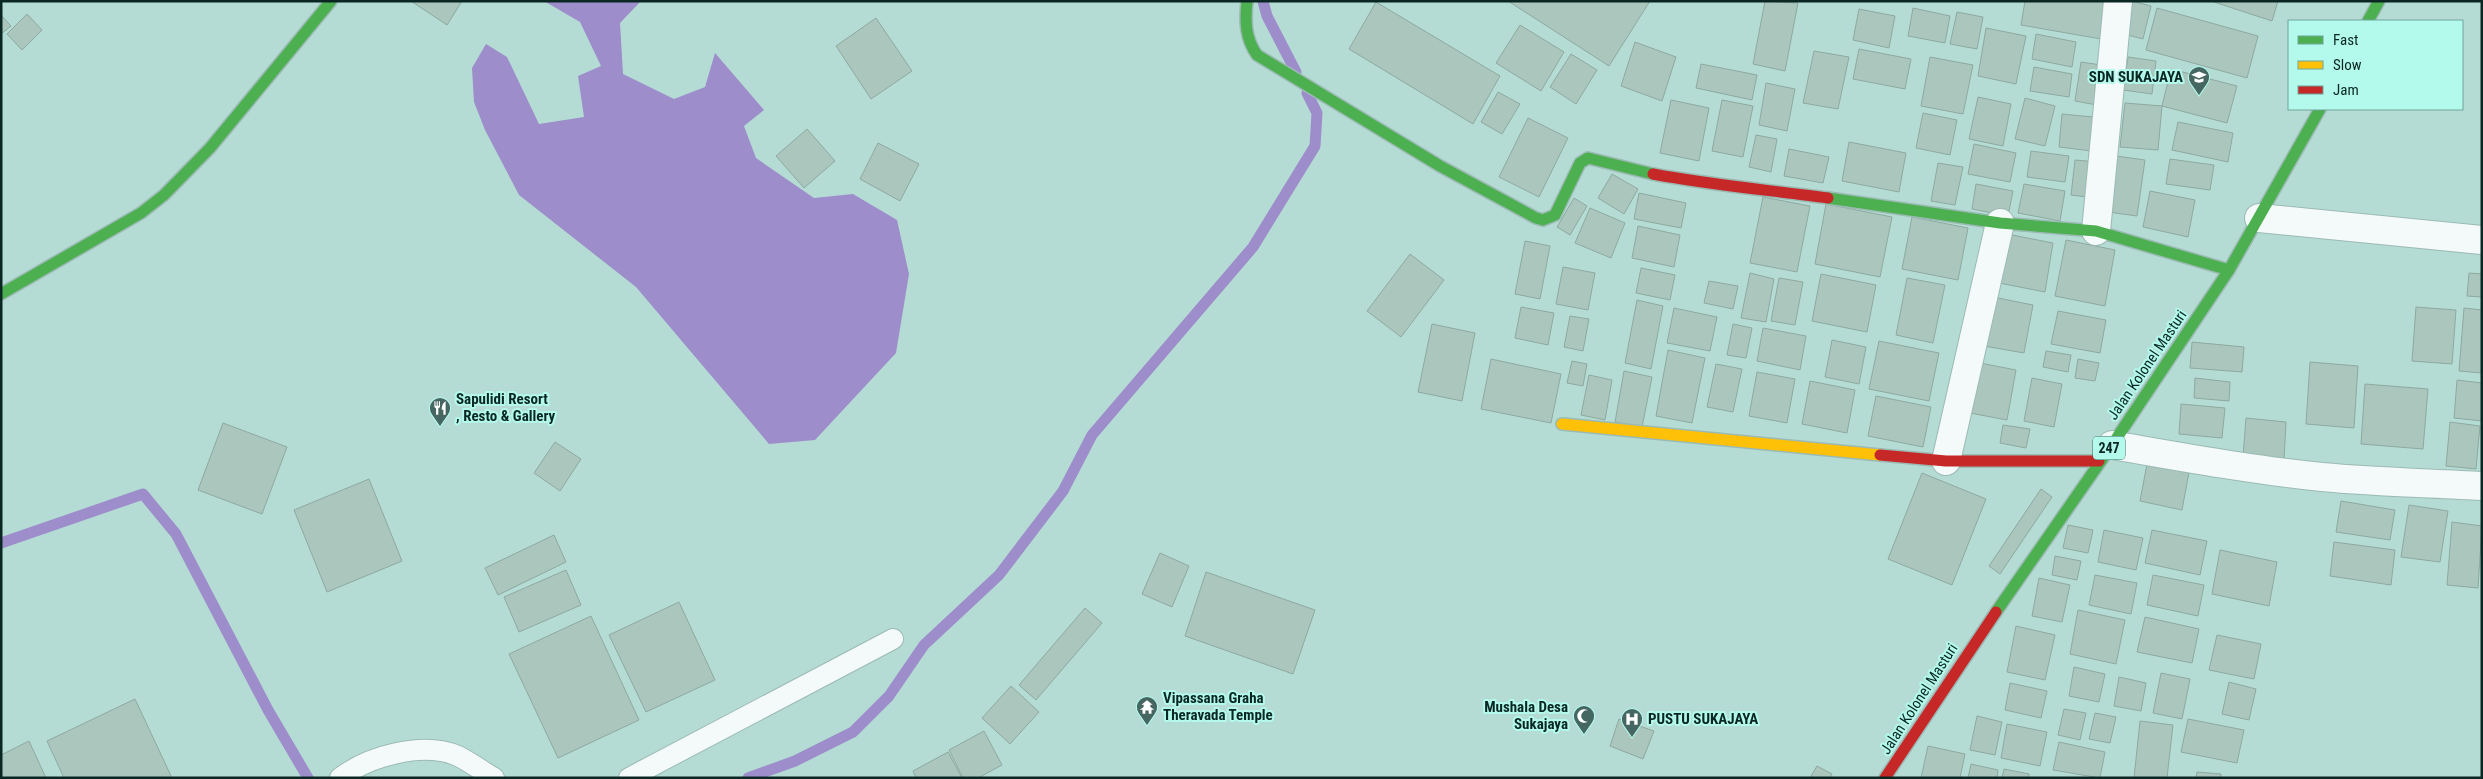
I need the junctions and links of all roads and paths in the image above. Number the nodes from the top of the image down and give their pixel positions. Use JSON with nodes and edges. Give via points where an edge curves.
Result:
{"nodes":[{"id":1,"x":331,"y":1,"type":"edge"},
{"id":2,"x":1247,"y":1,"type":"edge"},
{"id":3,"x":2118,"y":1,"type":"edge"},
{"id":4,"x":2379,"y":1,"type":"edge"},
{"id":5,"x":2369,"y":20,"type":"edge"},
{"id":6,"x":2319,"y":110,"type":"edge"},
{"id":7,"x":2259,"y":218,"type":"junction"},
{"id":8,"x":2000,"y":223,"type":"junction"},
{"id":9,"x":2096,"y":232,"type":"junction"},
{"id":10,"x":2482,"y":240,"type":"edge"},
{"id":11,"x":2229,"y":270,"type":"junction"},
{"id":12,"x":1,"y":294,"type":"edge"},
{"id":13,"x":1562,"y":424,"type":"dead end"},
{"id":14,"x":2105,"y":453,"type":"junction"},
{"id":15,"x":1946,"y":461,"type":"junction"},
{"id":16,"x":2482,"y":486,"type":"edge"},
{"id":17,"x":893,"y":639,"type":"dead end"},
{"id":18,"x":340,"y":778,"type":"edge"},
{"id":19,"x":494,"y":778,"type":"edge"},
{"id":20,"x":629,"y":778,"type":"edge"},
{"id":21,"x":1885,"y":778,"type":"edge"}],
"edges":[{"from":1,"to":12,"type":"street","via":[[210,148],[164,196],[141,213]]},
{"from":2,"to":8,"type":"street","via":[[1246,35],[1258,55],[1440,166],[1536,218],[1543,220],[1555,215],[1580,163],[1588,158],[1681,180]]},
{"from":3,"to":9,"type":"street"},
{"from":4,"to":5,"type":"street"},
{"from":6,"to":7,"type":"street","name":"Jalan Kolonel Masturi","number":"247"},
{"from":7,"to":10,"type":"street"},
{"from":7,"to":11,"type":"street","name":"Jalan Kolonel Masturi","number":"247"},
{"from":8,"to":9,"type":"street"},
{"from":8,"to":15,"type":"street"},
{"from":9,"to":11,"type":"street"},
{"from":11,"to":14,"type":"street","name":"Jalan Kolonel Masturi","number":"247"},
{"from":13,"to":15,"type":"street"},
{"from":14,"to":15,"type":"street"},
{"from":14,"to":16,"type":"street","via":[[2399,484]]},
{"from":14,"to":21,"type":"street","name":"Jalan Kolonel Masturi","number":"247"},
{"from":17,"to":20,"type":"lane"},
{"from":18,"to":19,"type":"lane","via":[[357,765],[417,749],[456,755]]}]}
